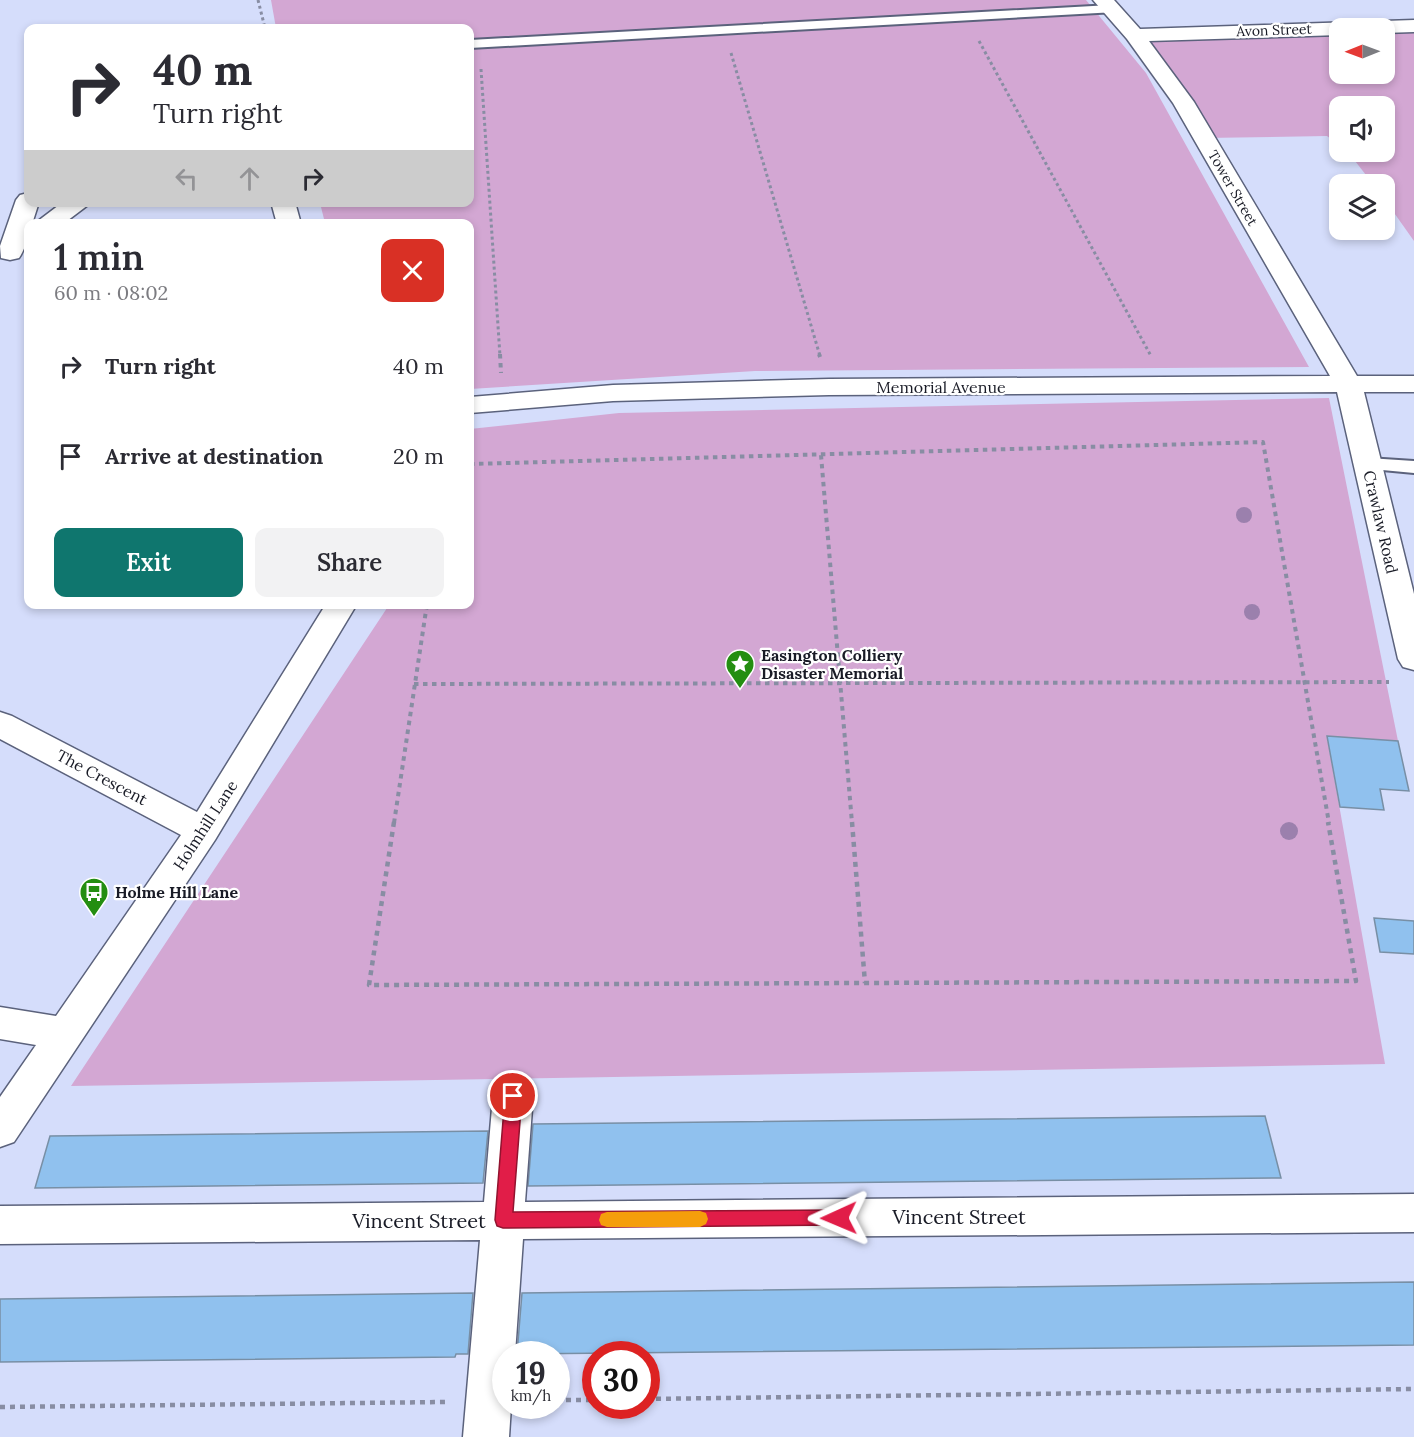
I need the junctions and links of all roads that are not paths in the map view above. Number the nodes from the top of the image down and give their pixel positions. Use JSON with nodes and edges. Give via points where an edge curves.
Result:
{"nodes":[{"id":1,"x":1107,"y":4,"type":"edge"},
{"id":2,"x":1414,"y":26,"type":"edge"},
{"id":3,"x":1134,"y":35,"type":"junction"},
{"id":4,"x":474,"y":44,"type":"edge"},
{"id":5,"x":26,"y":207,"type":"edge"},
{"id":6,"x":72,"y":207,"type":"edge"},
{"id":7,"x":53,"y":219,"type":"edge"},
{"id":8,"x":13,"y":252,"type":"edge"},
{"id":9,"x":1414,"y":384,"type":"edge"},
{"id":10,"x":1349,"y":385,"type":"junction"},
{"id":11,"x":474,"y":405,"type":"edge"},
{"id":12,"x":1368,"y":464,"type":"junction"},
{"id":13,"x":1414,"y":467,"type":"edge"},
{"id":14,"x":339,"y":609,"type":"edge"},
{"id":15,"x":1414,"y":660,"type":"edge"},
{"id":16,"x":0,"y":724,"type":"edge"},
{"id":17,"x":203,"y":831,"type":"junction"},
{"id":18,"x":0,"y":1023,"type":"edge"},
{"id":19,"x":64,"y":1033,"type":"junction"},
{"id":20,"x":513,"y":1096,"type":"dead end"},
{"id":21,"x":0,"y":1130,"type":"edge"},
{"id":22,"x":1414,"y":1213,"type":"edge"},
{"id":23,"x":503,"y":1220,"type":"junction"},
{"id":24,"x":0,"y":1225,"type":"edge"},
{"id":25,"x":487,"y":1419,"type":"edge"}],
"edges":[{"from":1,"to":3,"type":"street","name":"Tower Street"},
{"from":1,"to":4,"type":"lane","via":[[966,16]]},
{"from":2,"to":3,"type":"street","name":"Avon Street"},
{"from":3,"to":10,"type":"street","name":"Tower Street","via":[[1183,102]]},
{"from":5,"to":8,"type":"street"},
{"from":6,"to":7,"type":"street"},
{"from":9,"to":10,"type":"street","name":"Memorial Avenue"},
{"from":10,"to":11,"type":"street","name":"Memorial Avenue","via":[[829,387],[614,393]]},
{"from":10,"to":12,"type":"street","name":"Crawlaw Road"},
{"from":12,"to":13,"type":"lane"},
{"from":12,"to":15,"type":"street","name":"Crawlaw Road"},
{"from":14,"to":17,"type":"street","name":"Holmhill Lane"},
{"from":16,"to":17,"type":"street","name":"The Crescent"},
{"from":17,"to":19,"type":"street","name":"Holmhill Lane"},
{"from":18,"to":19,"type":"street"},
{"from":19,"to":21,"type":"street","name":"Holmhill Lane"},
{"from":20,"to":23,"type":"street"},
{"from":22,"to":23,"type":"street","name":"Vincent Street"},
{"from":23,"to":24,"type":"street","name":"Vincent Street"},
{"from":23,"to":25,"type":"street"}]}
